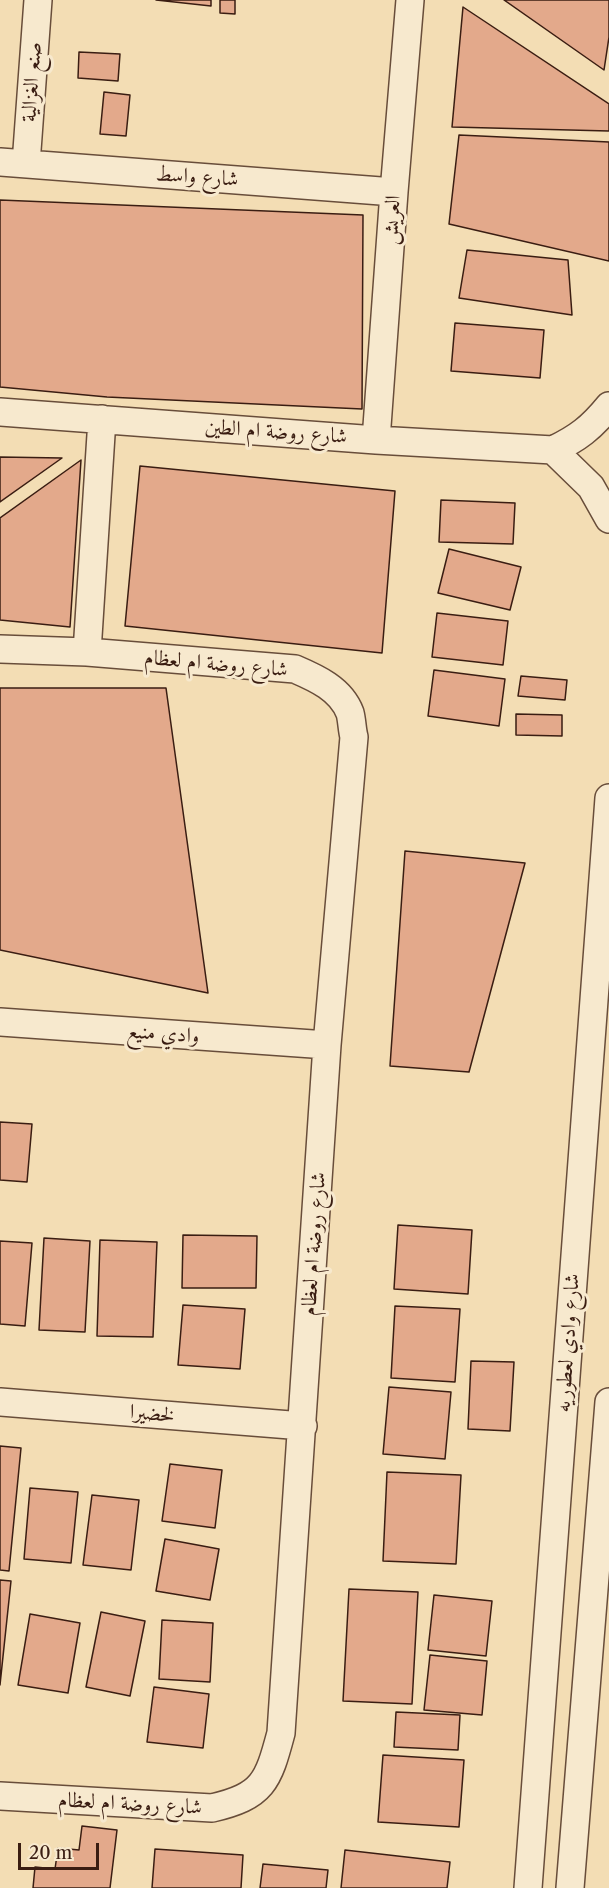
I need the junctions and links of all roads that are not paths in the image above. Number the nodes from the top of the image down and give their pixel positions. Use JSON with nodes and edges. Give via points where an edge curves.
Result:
{"nodes":[{"id":1,"x":38,"y":0,"type":"edge"},
{"id":2,"x":410,"y":0,"type":"edge"},
{"id":3,"x":13,"y":163,"type":"edge"},
{"id":4,"x":394,"y":192,"type":"junction"},
{"id":5,"x":609,"y":406,"type":"edge"},
{"id":6,"x":0,"y":412,"type":"edge"},
{"id":7,"x":102,"y":420,"type":"junction"},
{"id":8,"x":376,"y":440,"type":"junction"},
{"id":9,"x":553,"y":450,"type":"junction"},
{"id":10,"x":609,"y":519,"type":"edge"},
{"id":11,"x":0,"y":649,"type":"edge"},
{"id":12,"x":87,"y":652,"type":"junction"},
{"id":13,"x":609,"y":798,"type":"edge"},
{"id":14,"x":0,"y":1022,"type":"edge"},
{"id":15,"x":327,"y":1046,"type":"junction"},
{"id":16,"x":0,"y":1402,"type":"edge"},
{"id":17,"x":609,"y":1402,"type":"edge"},
{"id":18,"x":303,"y":1426,"type":"junction"},
{"id":19,"x":0,"y":1797,"type":"edge"},
{"id":20,"x":528,"y":1888,"type":"edge"},
{"id":21,"x":570,"y":1888,"type":"edge"}],
"edges":[{"from":1,"to":3,"type":"street","name":"صنع الغزالية"},
{"from":2,"to":4,"type":"street","name":"العريش"},
{"from":3,"to":4,"type":"street","name":"شارع واسط"},
{"from":4,"to":8,"type":"street","name":"العريش"},
{"from":5,"to":9,"type":"street","via":[[578,438]]},
{"from":6,"to":7,"type":"street","name":"شارع روضة ام الطين"},
{"from":7,"to":8,"type":"street","name":"شارع روضة ام الطين"},
{"from":7,"to":12,"type":"street"},
{"from":8,"to":9,"type":"street","name":"شارع روضة ام الطين"},
{"from":9,"to":10,"type":"street","via":[[591,487]]},
{"from":11,"to":12,"type":"street","name":"شارع روضة ام لعظام"},
{"from":12,"to":15,"type":"street","name":"شارع روضة ام لعظام","via":[[295,669],[337,693],[350,713],[354,737]]},
{"from":13,"to":20,"type":"street","name":"شارع وادي لعطوريه"},
{"from":14,"to":15,"type":"street","name":"وادي منيع"},
{"from":15,"to":18,"type":"street","name":"شارع روضة ام لعظام"},
{"from":16,"to":18,"type":"street","name":"لخضيرا"},
{"from":17,"to":21,"type":"street"},
{"from":18,"to":19,"type":"street","name":"شارع روضة ام لعظام","via":[[281,1733],[273,1766],[258,1789],[236,1802],[212,1808]]}]}
